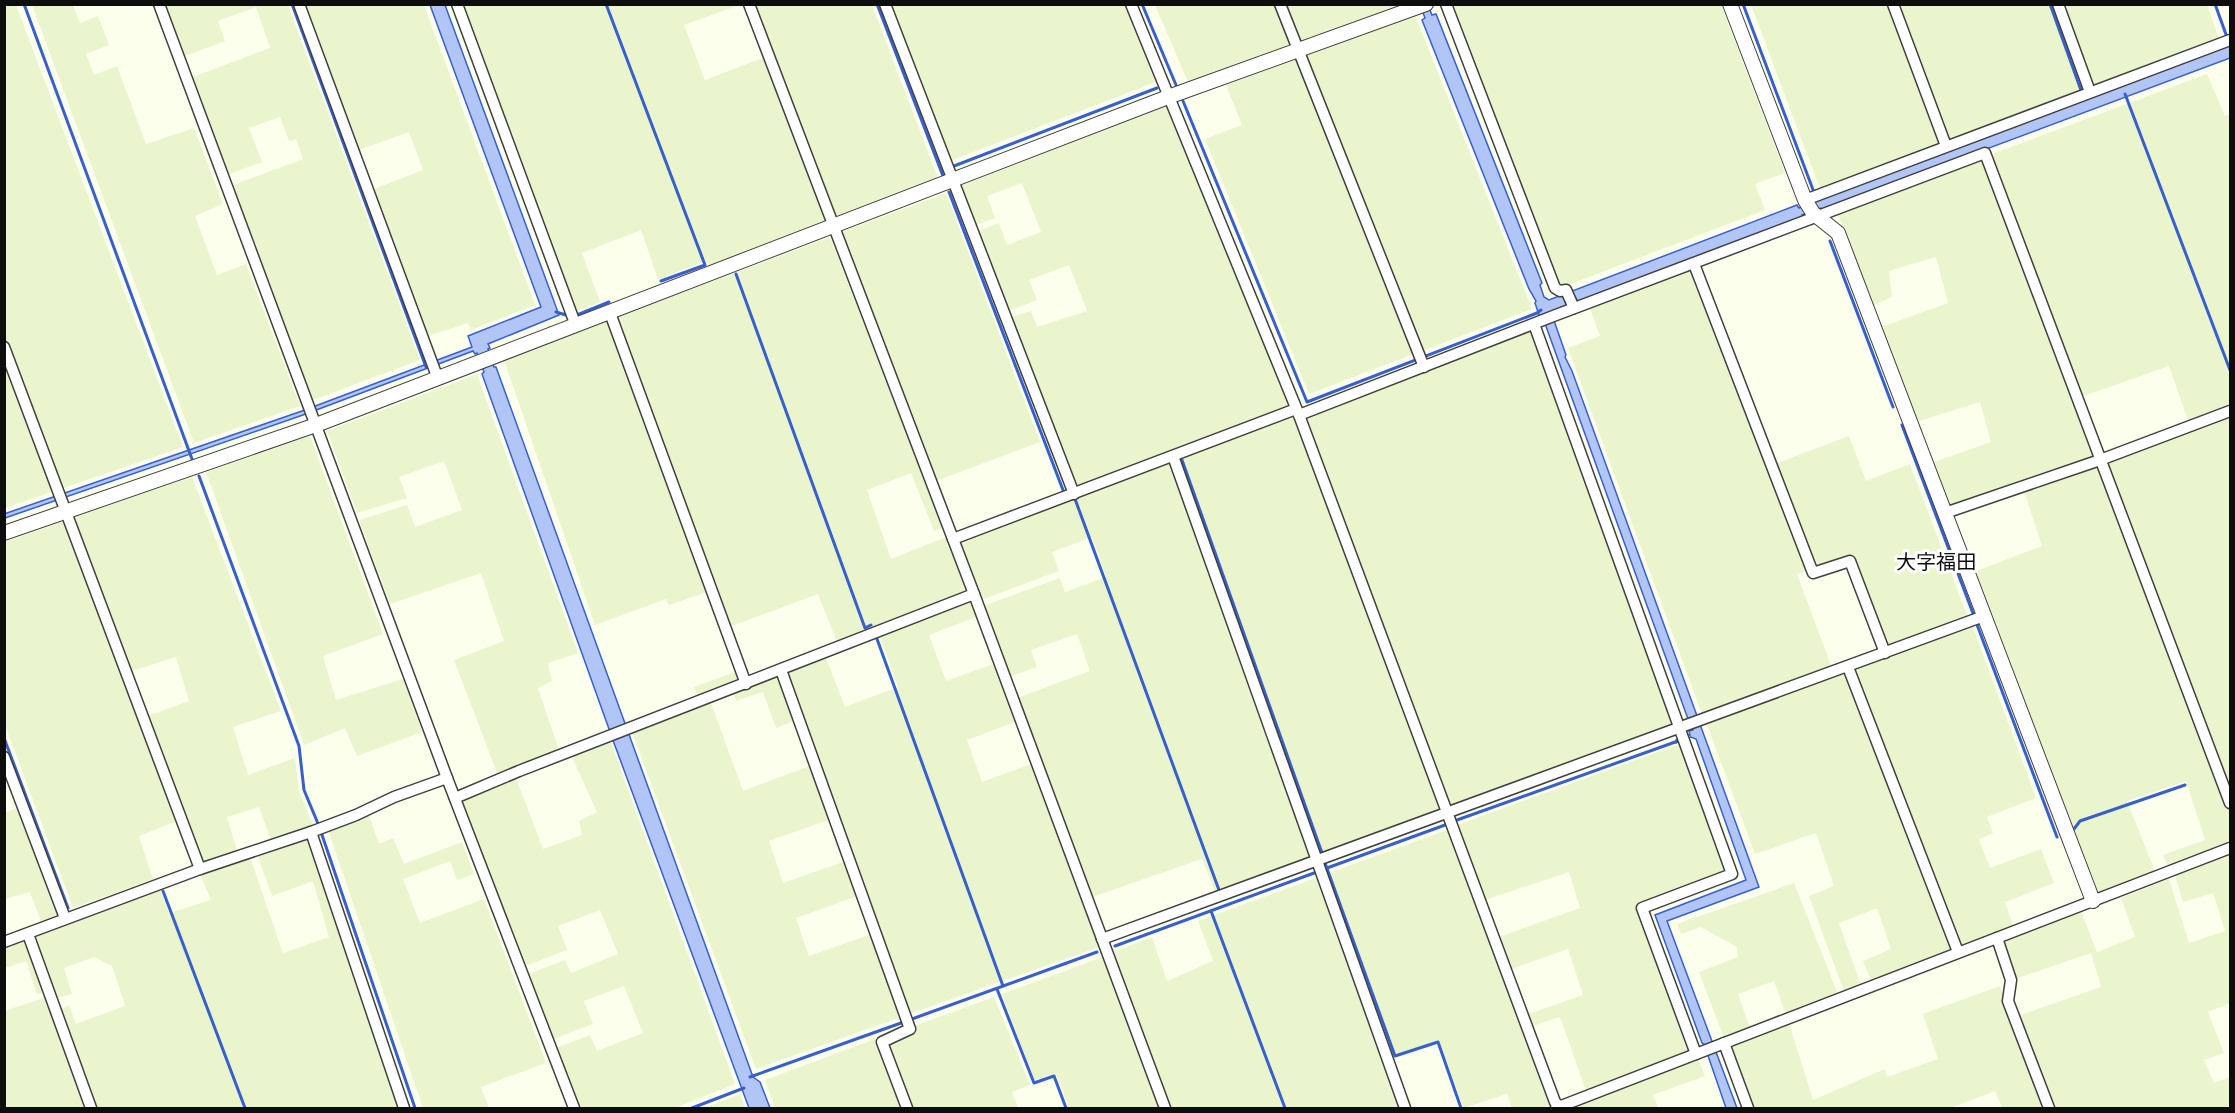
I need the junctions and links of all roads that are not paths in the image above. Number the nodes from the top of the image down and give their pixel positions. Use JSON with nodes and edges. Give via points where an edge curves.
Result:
{"nodes":[{"id":1,"x":159,"y":4,"type":"edge"},
{"id":2,"x":299,"y":4,"type":"edge"},
{"id":3,"x":457,"y":4,"type":"edge"},
{"id":4,"x":749,"y":4,"type":"edge"},
{"id":5,"x":885,"y":4,"type":"edge"},
{"id":6,"x":1131,"y":4,"type":"edge"},
{"id":7,"x":1280,"y":4,"type":"edge"},
{"id":8,"x":1446,"y":4,"type":"edge"},
{"id":9,"x":1730,"y":4,"type":"edge"},
{"id":10,"x":1893,"y":4,"type":"edge"},
{"id":11,"x":2058,"y":4,"type":"edge"},
{"id":12,"x":1422,"y":6,"type":"edge"},
{"id":13,"x":2229,"y":41,"type":"edge"},
{"id":14,"x":1298,"y":50,"type":"junction"},
{"id":15,"x":2086,"y":94,"type":"junction"},
{"id":16,"x":1168,"y":97,"type":"junction"},
{"id":17,"x":1946,"y":146,"type":"junction"},
{"id":18,"x":952,"y":180,"type":"junction"},
{"id":19,"x":1812,"y":204,"type":"junction"},
{"id":20,"x":834,"y":226,"type":"junction"},
{"id":21,"x":1694,"y":264,"type":"junction"},
{"id":22,"x":1574,"y":309,"type":"junction"},
{"id":23,"x":610,"y":313,"type":"junction"},
{"id":24,"x":1536,"y":323,"type":"junction"},
{"id":25,"x":576,"y":326,"type":"junction"},
{"id":26,"x":4,"y":347,"type":"edge"},
{"id":27,"x":1422,"y":361,"type":"junction"},
{"id":28,"x":434,"y":369,"type":"junction"},
{"id":29,"x":2230,"y":411,"type":"edge"},
{"id":30,"x":1297,"y":412,"type":"junction"},
{"id":31,"x":313,"y":415,"type":"junction"},
{"id":32,"x":1173,"y":456,"type":"junction"},
{"id":33,"x":2100,"y":460,"type":"junction"},
{"id":34,"x":1074,"y":494,"type":"junction"},
{"id":35,"x":62,"y":502,"type":"junction"},
{"id":36,"x":1945,"y":513,"type":"junction"},
{"id":37,"x":4,"y":533,"type":"edge"},
{"id":38,"x":953,"y":539,"type":"junction"},
{"id":39,"x":974,"y":594,"type":"junction"},
{"id":40,"x":1978,"y":619,"type":"junction"},
{"id":41,"x":1885,"y":653,"type":"junction"},
{"id":42,"x":1848,"y":667,"type":"junction"},
{"id":43,"x":781,"y":670,"type":"junction"},
{"id":44,"x":746,"y":684,"type":"junction"},
{"id":45,"x":1684,"y":732,"type":"junction"},
{"id":46,"x":4,"y":757,"type":"edge"},
{"id":47,"x":447,"y":778,"type":"junction"},
{"id":48,"x":455,"y":798,"type":"junction"},
{"id":49,"x":2230,"y":803,"type":"edge"},
{"id":50,"x":1448,"y":813,"type":"junction"},
{"id":51,"x":317,"y":830,"type":"junction"},
{"id":52,"x":2230,"y":848,"type":"edge"},
{"id":53,"x":1317,"y":861,"type":"junction"},
{"id":54,"x":200,"y":869,"type":"junction"},
{"id":55,"x":2093,"y":901,"type":"junction"},
{"id":56,"x":65,"y":918,"type":"junction"},
{"id":57,"x":28,"y":934,"type":"junction"},
{"id":58,"x":1997,"y":938,"type":"junction"},
{"id":59,"x":1102,"y":939,"type":"junction"},
{"id":60,"x":4,"y":942,"type":"edge"},
{"id":61,"x":1958,"y":952,"type":"junction"},
{"id":62,"x":1720,"y":1045,"type":"junction"},
{"id":63,"x":1700,"y":1052,"type":"junction"},
{"id":64,"x":92,"y":1108,"type":"edge"},
{"id":65,"x":404,"y":1108,"type":"edge"},
{"id":66,"x":574,"y":1108,"type":"edge"},
{"id":67,"x":907,"y":1108,"type":"edge"},
{"id":68,"x":1165,"y":1108,"type":"edge"},
{"id":69,"x":1405,"y":1108,"type":"edge"},
{"id":70,"x":1558,"y":1108,"type":"edge"},
{"id":71,"x":1748,"y":1108,"type":"edge"},
{"id":72,"x":2049,"y":1108,"type":"edge"}],
"edges":[{"from":1,"to":31,"type":"street"},
{"from":2,"to":28,"type":"street"},
{"from":3,"to":25,"type":"street"},
{"from":4,"to":20,"type":"street"},
{"from":5,"to":18,"type":"street"},
{"from":6,"to":16,"type":"street"},
{"from":7,"to":14,"type":"street"},
{"from":8,"to":22,"type":"street","via":[[1555,288],[1566,290]]},
{"from":9,"to":19,"type":"street"},
{"from":10,"to":17,"type":"street"},
{"from":11,"to":15,"type":"street"},
{"from":12,"to":14,"type":"street"},
{"from":13,"to":15,"type":"street"},
{"from":14,"to":16,"type":"street"},
{"from":14,"to":27,"type":"street"},
{"from":15,"to":17,"type":"street"},
{"from":16,"to":18,"type":"street"},
{"from":16,"to":30,"type":"street"},
{"from":17,"to":19,"type":"street"},
{"from":18,"to":20,"type":"street"},
{"from":18,"to":34,"type":"street"},
{"from":19,"to":21,"type":"street"},
{"from":19,"to":33,"type":"street","via":[[1985,153]]},
{"from":19,"to":36,"type":"street","via":[[1838,233]]},
{"from":20,"to":23,"type":"street"},
{"from":20,"to":38,"type":"street"},
{"from":21,"to":22,"type":"street"},
{"from":21,"to":41,"type":"street","via":[[1813,573],[1850,561]]},
{"from":22,"to":24,"type":"street"},
{"from":23,"to":25,"type":"street"},
{"from":23,"to":44,"type":"street"},
{"from":24,"to":27,"type":"street"},
{"from":24,"to":45,"type":"street"},
{"from":25,"to":28,"type":"street","via":[[486,361]]},
{"from":26,"to":35,"type":"street"},
{"from":27,"to":30,"type":"street"},
{"from":28,"to":31,"type":"street"},
{"from":29,"to":33,"type":"street"},
{"from":30,"to":32,"type":"street"},
{"from":30,"to":50,"type":"street"},
{"from":31,"to":35,"type":"street"},
{"from":31,"to":47,"type":"street"},
{"from":32,"to":34,"type":"street"},
{"from":32,"to":53,"type":"street"},
{"from":33,"to":36,"type":"street"},
{"from":33,"to":49,"type":"street"},
{"from":34,"to":38,"type":"street"},
{"from":35,"to":37,"type":"street"},
{"from":35,"to":54,"type":"street"},
{"from":36,"to":40,"type":"street"},
{"from":38,"to":39,"type":"street"},
{"from":39,"to":43,"type":"street"},
{"from":39,"to":59,"type":"street"},
{"from":40,"to":41,"type":"street"},
{"from":40,"to":55,"type":"street"},
{"from":41,"to":42,"type":"street"},
{"from":42,"to":45,"type":"street","via":[[1702,719]]},
{"from":42,"to":61,"type":"street"},
{"from":43,"to":44,"type":"street"},
{"from":43,"to":67,"type":"street","via":[[910,1029],[882,1042]]},
{"from":44,"to":48,"type":"street"},
{"from":45,"to":50,"type":"street"},
{"from":45,"to":63,"type":"street","via":[[1732,874],[1642,908]]},
{"from":46,"to":56,"type":"street"},
{"from":47,"to":48,"type":"street"},
{"from":47,"to":51,"type":"street"},
{"from":48,"to":66,"type":"street"},
{"from":50,"to":53,"type":"street"},
{"from":50,"to":70,"type":"street"},
{"from":51,"to":54,"type":"street"},
{"from":51,"to":65,"type":"street"},
{"from":52,"to":55,"type":"street"},
{"from":53,"to":59,"type":"street"},
{"from":53,"to":69,"type":"street"},
{"from":54,"to":56,"type":"street"},
{"from":55,"to":58,"type":"street"},
{"from":56,"to":57,"type":"street"},
{"from":57,"to":60,"type":"street"},
{"from":57,"to":64,"type":"street"},
{"from":58,"to":61,"type":"street"},
{"from":58,"to":72,"type":"street","via":[[2012,980],[2008,1001]]},
{"from":59,"to":68,"type":"street"},
{"from":61,"to":62,"type":"street"},
{"from":62,"to":63,"type":"street"},
{"from":62,"to":71,"type":"street"},
{"from":63,"to":70,"type":"street"}]}
